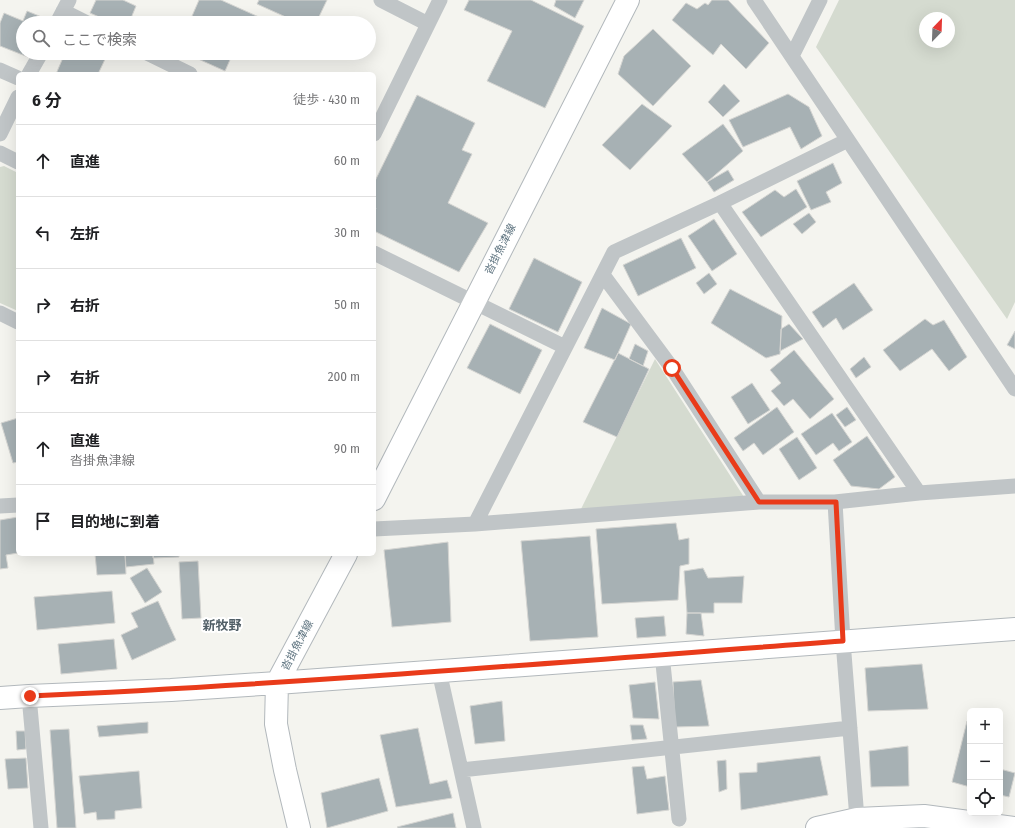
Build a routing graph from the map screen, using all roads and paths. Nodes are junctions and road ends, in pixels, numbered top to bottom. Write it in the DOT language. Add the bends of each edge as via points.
graph roads {
  1 [pos="381,0"];
  2 [pos="440,0"];
  3 [pos="628,0"];
  4 [pos="754,0"];
  5 [pos="820,0"];
  6 [pos="63,11"];
  7 [pos="73,16"];
  8 [pos="428,24"];
  9 [pos="792,56"];
  10 [pos="37,60"];
  11 [pos="161,60"];
  12 [pos="0,70"];
  13 [pos="31,72"];
  14 [pos="186,72"];
  15 [pos="16,77"];
  16 [pos="16,101"];
  17 [pos="376,130"];
  18 [pos="0,134"];
  19 [pos="848,140"];
  20 [pos="0,153"];
  21 [pos="16,161"];
  22 [pos="720,203"];
  23 [pos="376,254"];
  24 [pos="602,275"];
  25 [pos="474,301"];
  26 [pos="0,313"];
  27 [pos="16,321"];
  28 [pos="565,347"];
  29 [pos="1015,389"];
  30 [pos="1015,486"];
  31 [pos="919,493"];
  32 [pos="376,494"];
  33 [pos="759,502"];
  34 [pos="836,502"];
  35 [pos="16,505"];
  36 [pos="0,506"];
  37 [pos="475,524"];
  38 [pos="376,529"];
  39 [pos="339,556"];
  40 [pos="1015,629"];
  41 [pos="843,641"];
  42 [pos="662,654"];
  43 [pos="439,671"];
  44 [pos="277,683"];
  45 [pos="30,696"];
  46 [pos="0,698"];
  47 [pos="850,728"];
  48 [pos="670,747"];
  49 [pos="461,770"];
  50 [pos="679,819"];
  51 [pos="857,819"];
  52 [pos="41,828"];
  53 [pos="299,828"];
  54 [pos="474,828"];
  55 [pos="816,828"];
  56 [pos="1015,828"];
  1 -- 8 [label="street"];
  2 -- 8 [label="street"];
  3 -- 25 [label="street, 沓掛魚津線"];
  4 -- 9 [label="street"];
  5 -- 9 [label="street"];
  6 -- 7 [label="street"];
  8 -- 17 [label="street"];
  9 -- 19 [label="street"];
  10 -- 13 [label="street"];
  11 -- 14 [label="street"];
  12 -- 15 [label="street"];
  16 -- 18 [label="street"];
  19 -- 22 [label="street"];
  19 -- 29 [label="street"];
  20 -- 21 [label="street"];
  22 -- 24 [label="street" via="614,252"];
  22 -- 31 [label="street"];
  23 -- 25 [label="street"];
  24 -- 28 [label="street"];
  24 -- 33 [label="street" via="672,368"];
  25 -- 28 [label="street"];
  25 -- 32 [label="street, 沓掛魚津線"];
  26 -- 27 [label="street"];
  28 -- 37 [label="street"];
  30 -- 31 [label="street"];
  31 -- 34 [label="street"];
  33 -- 34 [label="street"];
  33 -- 37 [label="street"];
  34 -- 41 [label="street"];
  35 -- 36 [label="street"];
  37 -- 38 [label="street"];
  39 -- 44 [label="street, 沓掛魚津線"];
  40 -- 41 [label="street"];
  41 -- 42 [label="street"];
  41 -- 47 [label="street"];
  42 -- 43 [label="street"];
  42 -- 48 [label="street"];
  43 -- 44 [label="street"];
  43 -- 49 [label="street"];
  44 -- 45 [label="street, 沓掛魚津線"];
  44 -- 53 [label="street" via="276,724"];
  45 -- 46 [label="street, 沓掛魚津線"];
  45 -- 52 [label="street"];
  47 -- 48 [label="street"];
  47 -- 51 [label="street"];
  48 -- 49 [label="street"];
  48 -- 50 [label="street"];
  49 -- 54 [label="street"];
  51 -- 55 [label="street"];
  51 -- 56 [label="street" via="924,816"];
}
